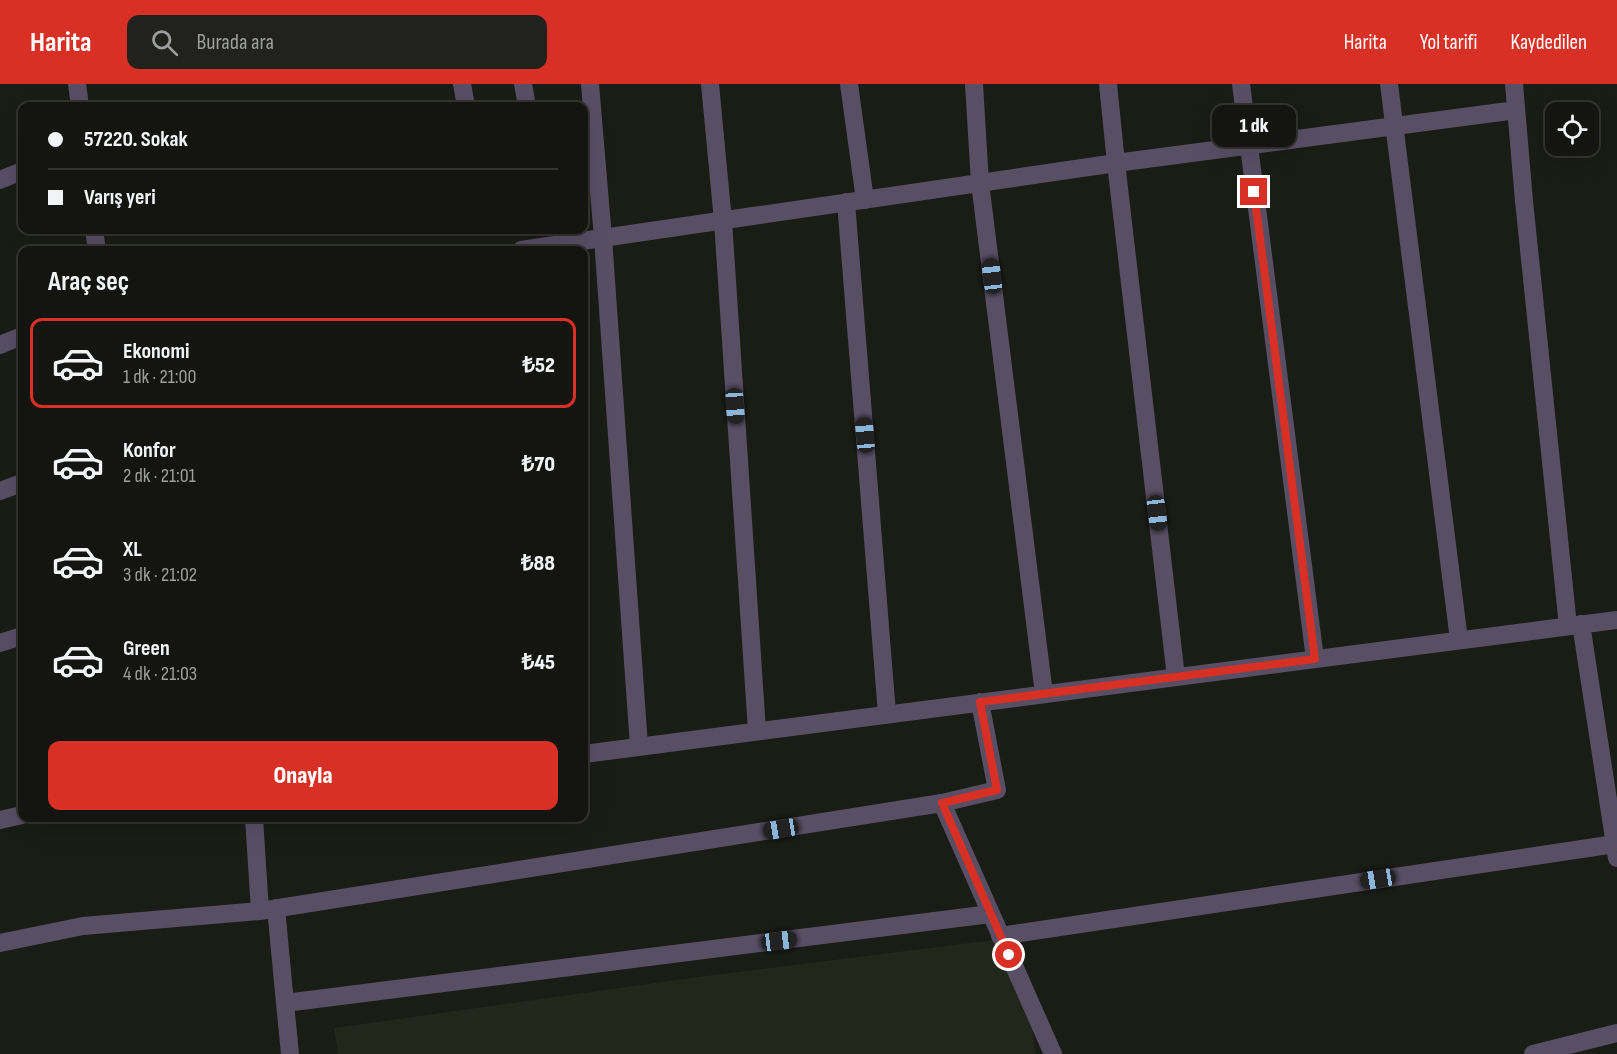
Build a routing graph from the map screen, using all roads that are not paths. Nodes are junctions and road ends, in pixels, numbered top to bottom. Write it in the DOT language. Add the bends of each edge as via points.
graph roads {
  1 [pos="77,84"];
  2 [pos="462,84"];
  3 [pos="524,84"];
  4 [pos="590,84"];
  5 [pos="710,84"];
  6 [pos="849,84"];
  7 [pos="974,84"];
  8 [pos="1108,84"];
  9 [pos="1241,84"];
  10 [pos="1389,84"];
  11 [pos="1514,84"];
  12 [pos="79,102"];
  13 [pos="465,102"];
  14 [pos="526,102"];
  15 [pos="1516,110"];
  16 [pos="1394,126"];
  17 [pos="1248,146"];
  18 [pos="1116,163"];
  19 [pos="18,173"];
  20 [pos="0,180"];
  21 [pos="980,183"];
  22 [pos="865,200"];
  23 [pos="846,202"];
  24 [pos="723,221"];
  25 [pos="547,238"];
  26 [pos="603,238"];
  27 [pos="531,246"];
  28 [pos="18,338"];
  29 [pos="0,345"];
  30 [pos="18,484"];
  31 [pos="0,491"];
  32 [pos="1617,620"];
  33 [pos="1574,625"];
  34 [pos="18,637"];
  35 [pos="1459,640"];
  36 [pos="0,643"];
  37 [pos="1315,659"];
  38 [pos="1176,677"];
  39 [pos="1044,694"];
  40 [pos="980,702"];
  41 [pos="887,714"];
  42 [pos="758,731"];
  43 [pos="639,746"];
  44 [pos="588,753"];
  45 [pos="942,803"];
  46 [pos="18,816"];
  47 [pos="0,820"];
  48 [pos="255,822"];
  49 [pos="1616,851"];
  50 [pos="268,910"];
  51 [pos="990,914"];
  52 [pos="1000,936"];
  53 [pos="0,944"];
  54 [pos="285,1003"];
  55 [pos="1617,1033"];
  56 [pos="290,1054"];
  57 [pos="1053,1054"];
  58 [pos="1533,1054"];
  1 -- 12 [label="street"];
  2 -- 13 [label="street"];
  3 -- 14 [label="street"];
  4 -- 26 [label="street"];
  5 -- 24 [label="street"];
  6 -- 22 [label="street"];
  7 -- 21 [label="street"];
  8 -- 18 [label="street"];
  9 -- 17 [label="street"];
  10 -- 16 [label="street"];
  11 -- 15 [label="street"];
  15 -- 16 [label="street"];
  15 -- 33 [label="street"];
  16 -- 17 [label="street"];
  16 -- 35 [label="street"];
  17 -- 18 [label="street"];
  17 -- 37 [label="street"];
  18 -- 21 [label="street"];
  18 -- 38 [label="street"];
  19 -- 20 [label="street"];
  21 -- 22 [label="street"];
  21 -- 39 [label="street"];
  22 -- 23 [label="street"];
  23 -- 24 [label="street"];
  23 -- 41 [label="street"];
  24 -- 26 [label="street"];
  24 -- 42 [label="street"];
  25 -- 26 [label="street"];
  25 -- 27 [label="street"];
  26 -- 43 [label="street"];
  28 -- 29 [label="street"];
  30 -- 31 [label="street"];
  32 -- 33 [label="street"];
  33 -- 35 [label="street"];
  33 -- 49 [label="street"];
  34 -- 36 [label="street"];
  35 -- 37 [label="street"];
  37 -- 38 [label="street"];
  38 -- 39 [label="street"];
  39 -- 40 [label="street"];
  40 -- 41 [label="street"];
  40 -- 45 [label="street" via="997,790"];
  41 -- 42 [label="street"];
  42 -- 43 [label="street"];
  43 -- 44 [label="street"];
  45 -- 50 [label="street"];
  45 -- 51 [label="street"];
  46 -- 47 [label="street"];
  48 -- 50 [label="street"];
  49 -- 52 [label="street"];
  50 -- 53 [label="street" via="83,926"];
  50 -- 54 [label="street"];
  51 -- 52 [label="street"];
  51 -- 54 [label="street"];
  52 -- 57 [label="street"];
  54 -- 56 [label="street"];
  55 -- 58 [label="street"];
}
